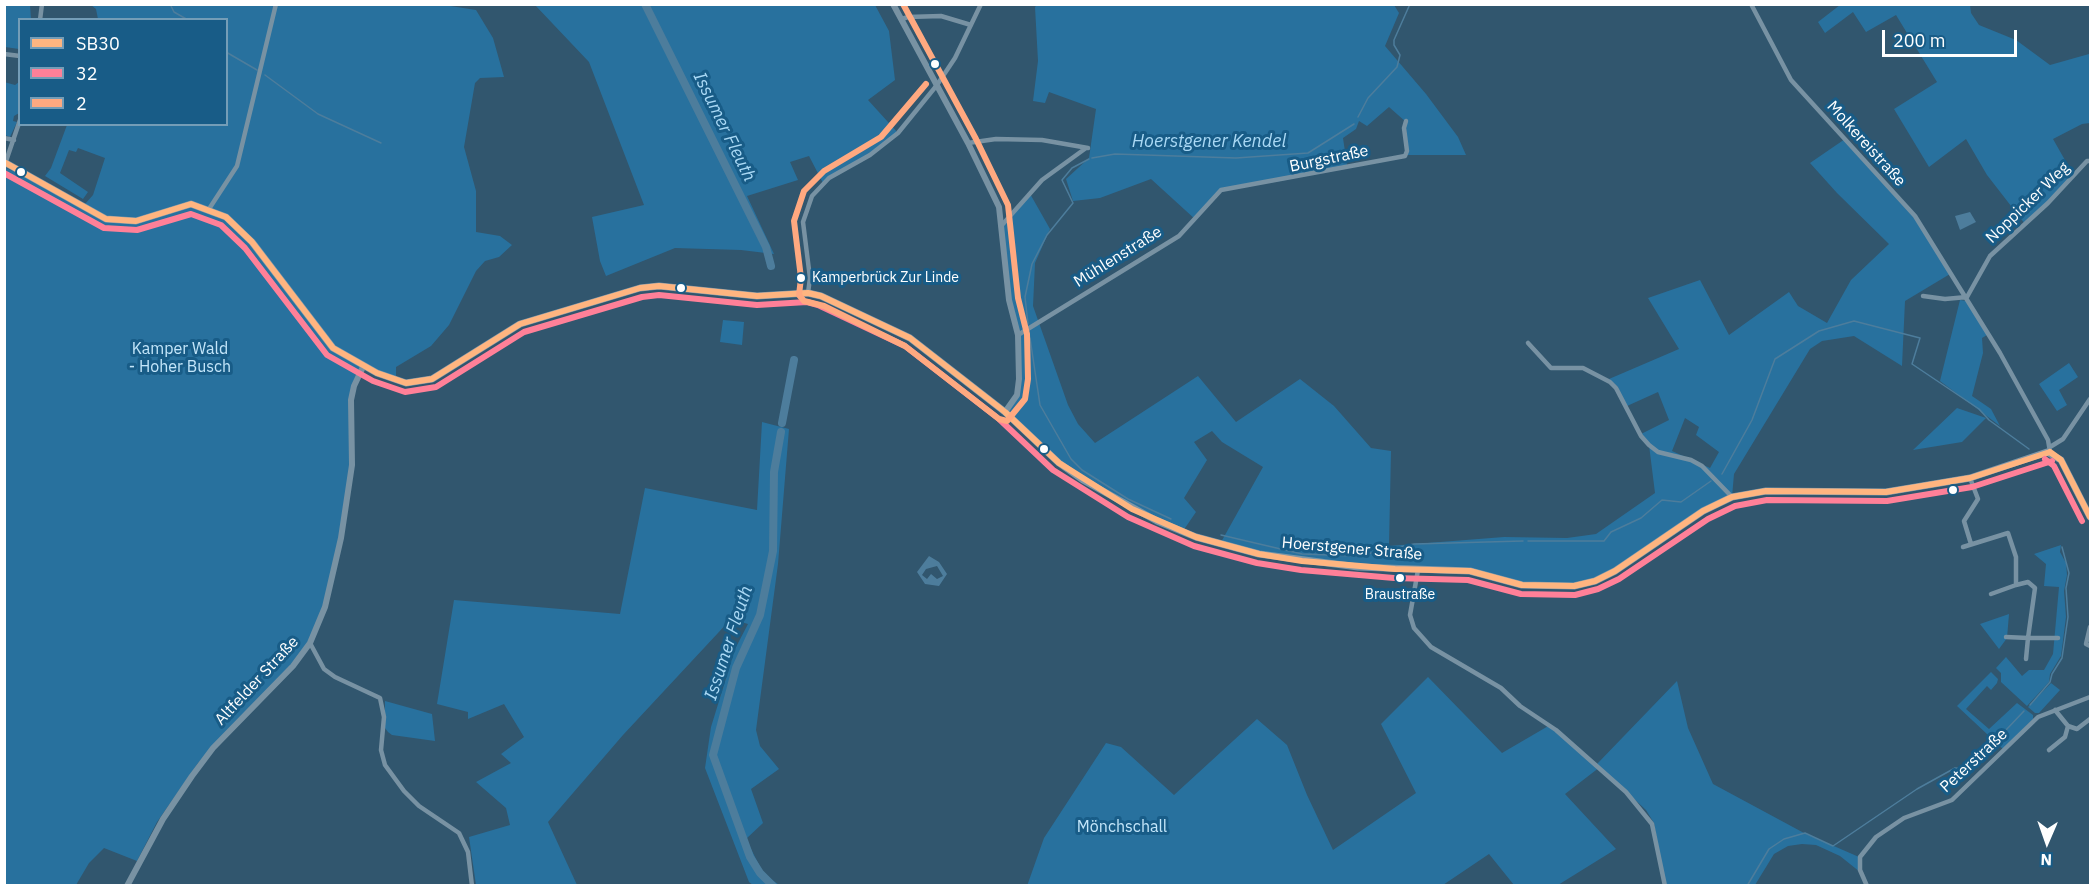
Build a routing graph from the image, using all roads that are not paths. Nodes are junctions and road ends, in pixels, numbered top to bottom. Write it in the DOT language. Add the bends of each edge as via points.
graph roads {
  1 [pos="276,4"];
  2 [pos="893,4"];
  3 [pos="981,4"];
  4 [pos="1751,4"];
  5 [pos="902,19"];
  6 [pos="971,25"];
  7 [pos="937,85"];
  8 [pos="1406,120"];
  9 [pos="18,126"];
  10 [pos="4,138"];
  11 [pos="14,140"];
  12 [pos="968,143"];
  13 [pos="2091,161"];
  14 [pos="5,164"];
  15 [pos="1221,190"];
  16 [pos="209,209"];
  17 [pos="1002,225"];
  18 [pos="808,293"];
  19 [pos="1923,296"];
  20 [pos="1967,297"];
  21 [pos="1018,335"];
  22 [pos="1528,343"];
  23 [pos="363,366"];
  24 [pos="2091,399"];
  25 [pos="1005,412"];
  26 [pos="2050,450"];
  27 [pos="1970,478"];
  28 [pos="1732,497"];
  29 [pos="2091,517"];
  30 [pos="1971,544"];
  31 [pos="1963,547"];
  32 [pos="1418,570"];
  33 [pos="2016,585"];
  34 [pos="1992,594"];
  35 [pos="2091,627"];
  36 [pos="2006,638"];
  37 [pos="2028,638"];
  38 [pos="2058,638"];
  39 [pos="310,643"];
  40 [pos="2088,645"];
  41 [pos="2026,659"];
  42 [pos="2091,697"];
  43 [pos="2055,710"];
  44 [pos="2091,719"];
  45 [pos="2068,726"];
  46 [pos="2049,750"];
  47 [pos="127,885"];
  48 [pos="472,885"];
  49 [pos="1665,885"];
  50 [pos="1867,885"];
  1 -- 16 [label="street" via="237,166"];
  2 -- 5 [label="street"];
  3 -- 6 [label="street"];
  4 -- 20 [label="street, Molkereistraße" via="1791,80 1915,216"];
  5 -- 6 [label="street" via="941,16"];
  5 -- 7 [label="street"];
  6 -- 7 [label="street"];
  7 -- 12 [label="street"];
  7 -- 18 [label="street" via="887,144 829,178 812,196 803,222 810,278"];
  8 -- 15 [label="street, Burgstraße" via="1405,156"];
  9 -- 11 [label="street"];
  10 -- 11 [label="street"];
  11 -- 14 [label="street"];
  12 -- 17 [label="street" via="999,207"];
  12 -- 17 [label="street" via="1042,140 1087,148 1042,180"];
  13 -- 20 [label="street, Noppicker Weg" via="1995,251"];
  14 -- 16 [label="main road" via="95,214 117,222 136,221 182,205"];
  15 -- 21 [label="street, Mühlenstraße" via="1179,236"];
  16 -- 23 [label="main road, Hoerstgener Straße" via="240,228 333,348"];
  17 -- 21 [label="street" via="1009,300"];
  18 -- 23 [label="main road, Hoerstgener Straße" via="757,296 659,286 640,288 520,324 442,374 422,382 394,380"];
  18 -- 25 [label="main road, Hoerstgener Straße" via="827,298 910,338"];
  19 -- 20 [label="street"];
  20 -- 26 [label="street, Molkereistraße" via="2043,429"];
  21 -- 25 [label="street" via="1017,395"];
  22 -- 28 [label="street" via="1551,368 1583,368 1610,382 1649,445 1658,452 1702,466"];
  23 -- 39 [label="street, Altfelder Straße" via="351,400 352,465 341,538 325,607"];
  24 -- 26 [label="street" via="2063,439"];
  25 -- 32 [label="main road, Hoerstgener Straße" via="1053,458 1083,480 1140,513 1196,537 1302,561"];
  26 -- 27 [label="main road, Hoerstgener Straße"];
  26 -- 29 [label="main road" via="2063,464"];
  27 -- 28 [label="main road, Hoerstgener Straße" via="1872,494 1766,491"];
  27 -- 30 [label="street" via="1978,499 1964,521"];
  28 -- 32 [label="main road, Hoerstgener Straße" via="1703,511 1615,571 1585,584 1529,586 1470,571"];
  30 -- 31 [label="street"];
  30 -- 33 [label="street" via="2008,532 2016,557"];
  32 -- 49 [label="street" via="1410,615 1414,628 1431,647 1501,688 1556,730 1626,792 1652,824"];
  33 -- 34 [label="street"];
  33 -- 37 [label="street" via="2028,582 2035,588"];
  35 -- 40 [label="street"];
  36 -- 37 [label="street"];
  37 -- 38 [label="street"];
  37 -- 41 [label="street"];
  39 -- 47 [label="street, Altfelder Straße" via="293,666 213,748 163,819"];
  39 -- 48 [label="street" via="324,669 380,698 385,765 412,800 459,834 468,852"];
  42 -- 43 [label="street"];
  43 -- 45 [label="street"];
  43 -- 50 [label="street, Peterstraße" via="2038,717 1952,800 1904,818 1876,837 1860,857 1860,870"];
  44 -- 45 [label="street" via="2077,729"];
  45 -- 46 [label="street" via="2065,737"];
}
